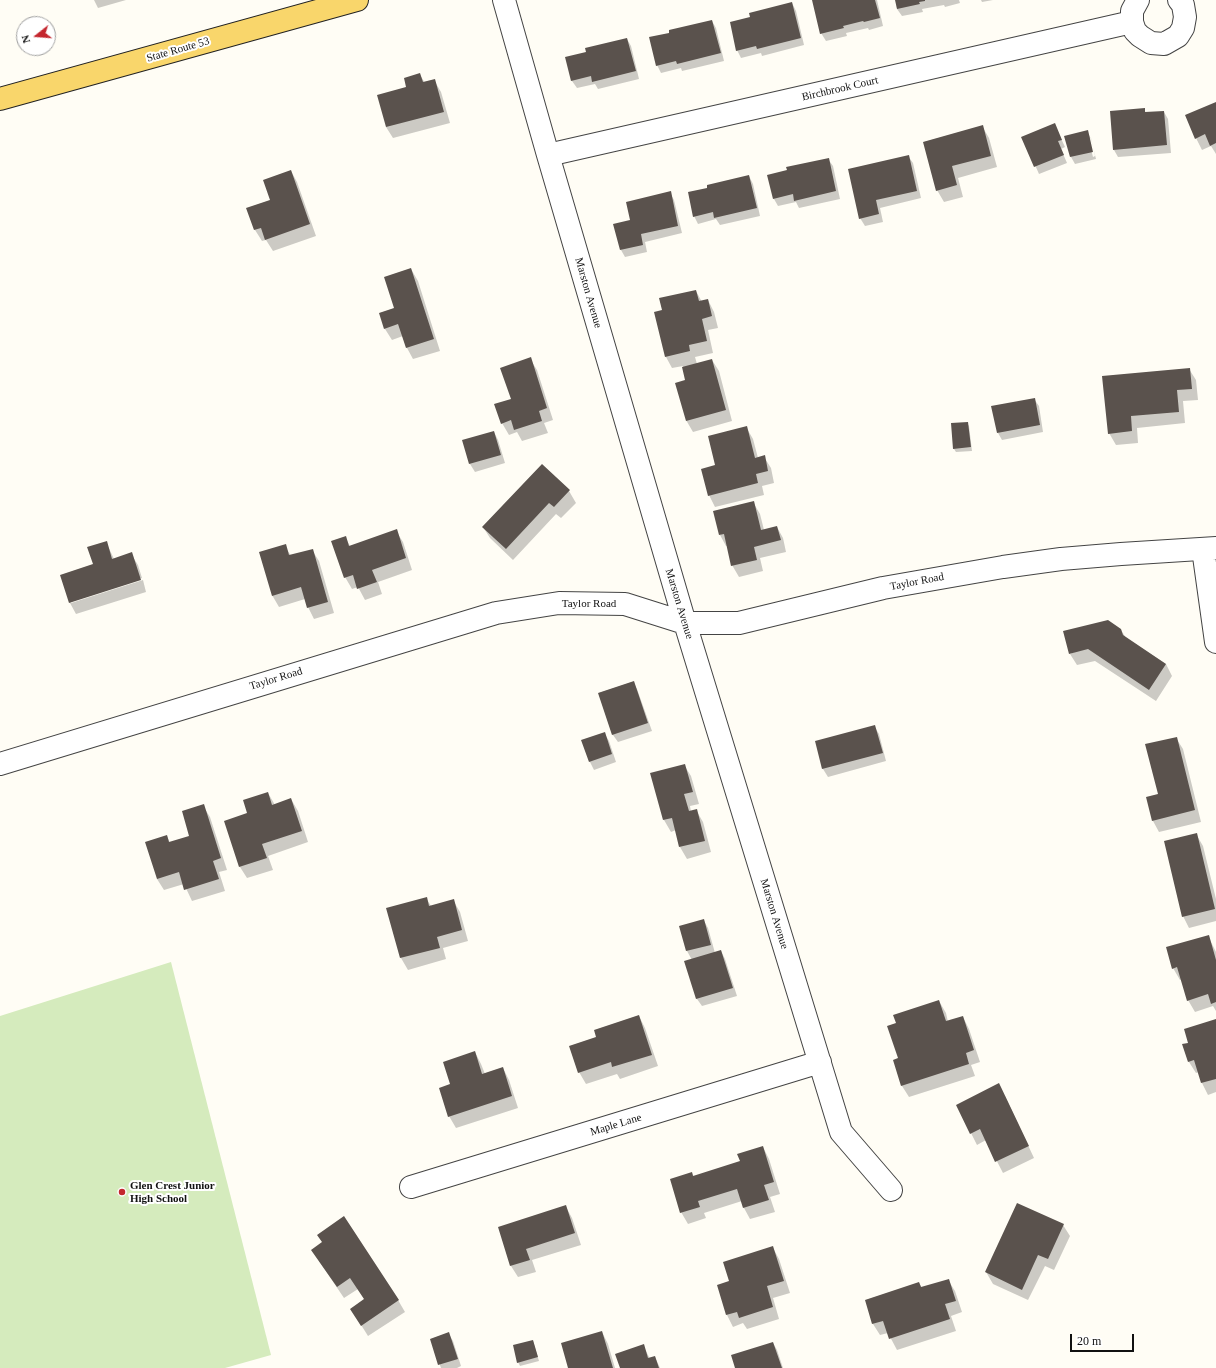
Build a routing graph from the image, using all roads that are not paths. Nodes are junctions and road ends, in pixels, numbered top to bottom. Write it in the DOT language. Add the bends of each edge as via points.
graph roads {
  1 [pos="357,0"];
  2 [pos="504,0"];
  3 [pos="1138,0"];
  4 [pos="1179,0"];
  5 [pos="1132,22"];
  6 [pos="0,99"];
  7 [pos="548,155"];
  8 [pos="1210,549"];
  9 [pos="685,623"];
  10 [pos="1216,642"];
  11 [pos="0,764"];
  12 [pos="820,1062"];
  13 [pos="411,1187"];
  14 [pos="891,1190"];
  1 -- 6 [label="main road, State Route 53"];
  2 -- 7 [label="street, Marston Avenue"];
  3 -- 5 [label="street" via="1132,11"];
  4 -- 5 [label="street" via="1186,17 1183,28 1178,36 1164,44 1151,43 1140,36"];
  5 -- 7 [label="street, Birchbrook Court"];
  7 -- 9 [label="street, Marston Avenue"];
  8 -- 9 [label="street, Taylor Road" via="1120,554 1003,567 883,588 739,623"];
  8 -- 10 [label="street"];
  9 -- 11 [label="street, Taylor Road" via="625,604 559,603 496,612"];
  9 -- 12 [label="street, Marston Avenue"];
  12 -- 13 [label="street, Maple Lane"];
  12 -- 14 [label="street, Marston Avenue" via="841,1132"];
}
